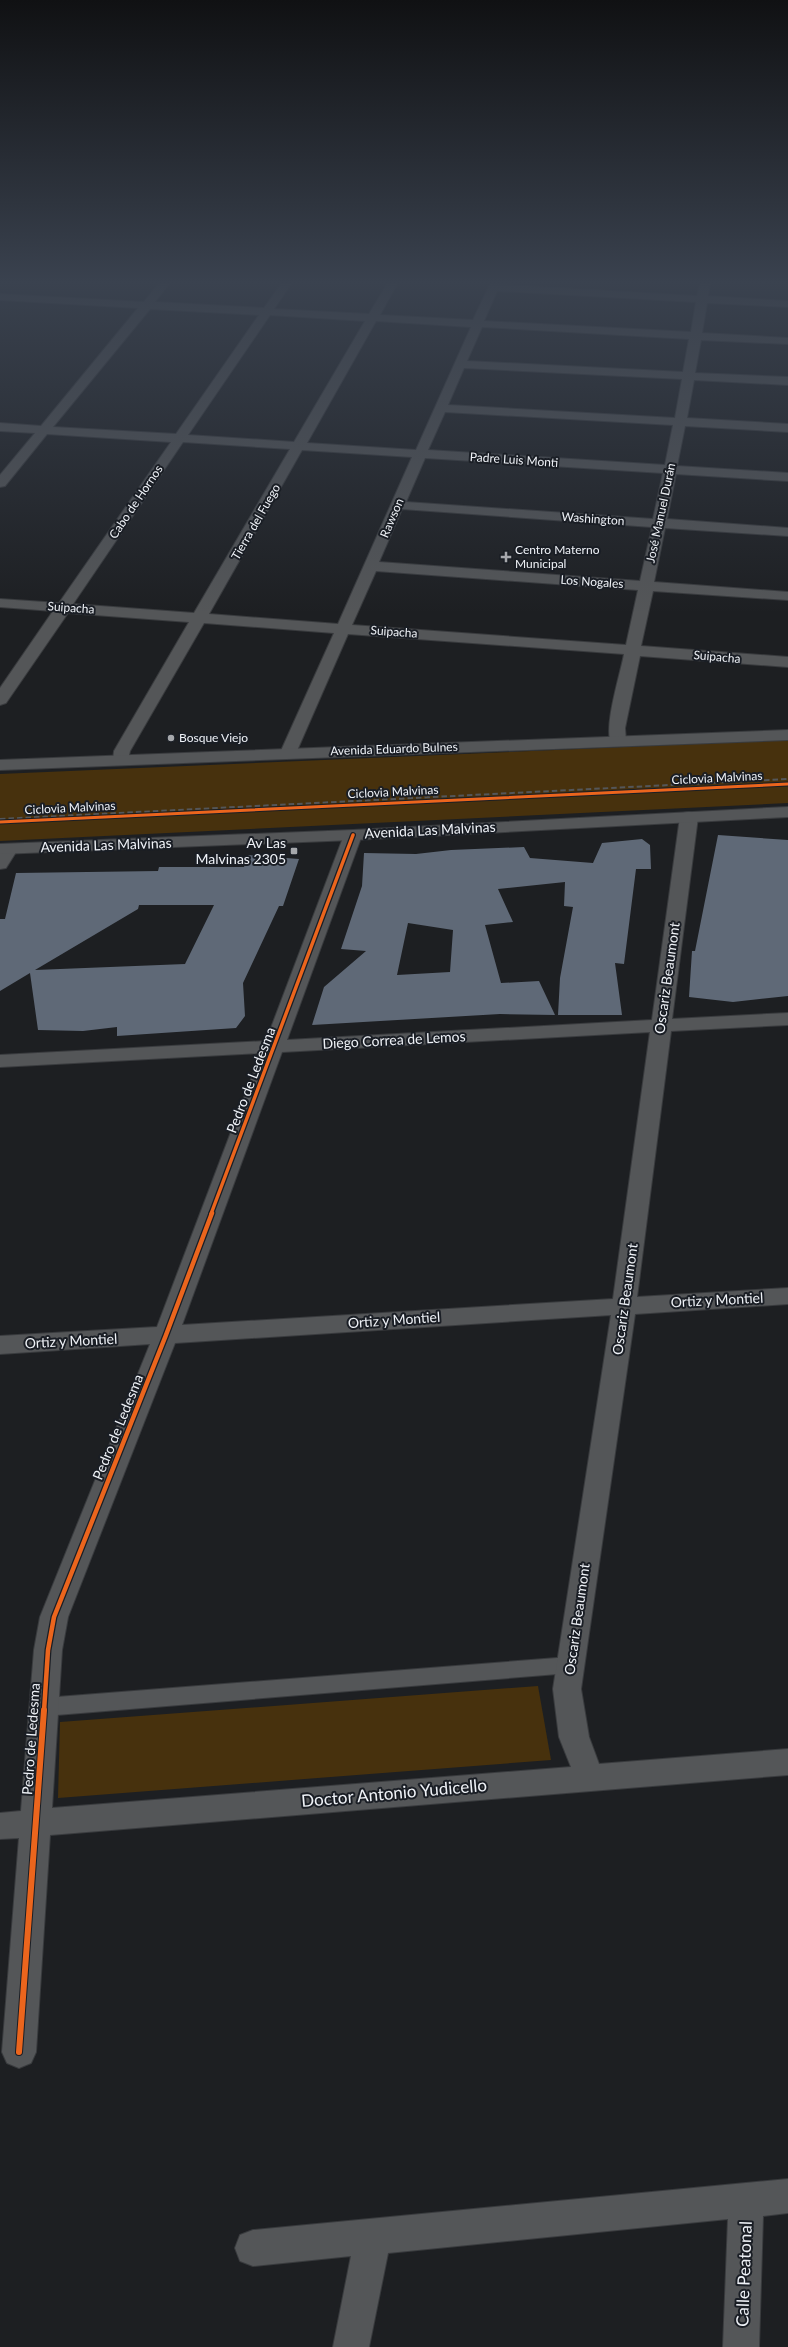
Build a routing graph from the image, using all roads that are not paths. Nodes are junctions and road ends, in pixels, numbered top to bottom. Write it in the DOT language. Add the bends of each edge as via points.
graph roads {
  1 [pos="74,394"];
  2 [pos="210,394"];
  3 [pos="329,394"];
  4 [pos="448,394"];
  5 [pos="685,394"];
  6 [pos="442,408"];
  7 [pos="680,422"];
  8 [pos="0,427"];
  9 [pos="788,428"];
  10 [pos="44,430"];
  11 [pos="179,438"];
  12 [pos="299,446"];
  13 [pos="420,454"];
  14 [pos="670,470"];
  15 [pos="788,477"];
  16 [pos="0,483"];
  17 [pos="397,505"];
  18 [pos="658,523"];
  19 [pos="788,532"];
  20 [pos="371,566"];
  21 [pos="646,585"];
  22 [pos="788,596"];
  23 [pos="0,603"];
  24 [pos="65,608"];
  25 [pos="200,618"];
  26 [pos="344,629"];
  27 [pos="632,650"];
  28 [pos="788,662"];
  29 [pos="0,700"];
  30 [pos="788,735"];
  31 [pos="618,741"];
  32 [pos="288,753"];
  33 [pos="121,760"];
  34 [pos="0,765"];
  35 [pos="788,812"];
  36 [pos="689,817"];
  37 [pos="353,834"];
  38 [pos="5,849"];
  39 [pos="0,864"];
  40 [pos="788,1020"];
  41 [pos="660,1027"];
  42 [pos="276,1046"];
  43 [pos="0,1061"];
  44 [pos="788,1296"];
  45 [pos="624,1306"];
  46 [pos="166,1335"];
  47 [pos="0,1345"];
  48 [pos="570,1665"];
  49 [pos="44,1707"];
  50 [pos="788,1762"];
  51 [pos="590,1778"];
  52 [pos="36,1823"];
  53 [pos="0,1826"];
  54 [pos="19,2052"];
  55 [pos="788,2196"];
  56 [pos="746,2201"];
  57 [pos="373,2237"];
  58 [pos="253,2248"];
  59 [pos="351,2347"];
  60 [pos="741,2347"];
  1 -- 10 [label="street"];
  2 -- 11 [label="street, Cabo de Hornos"];
  3 -- 12 [label="street, Tierra del Fuego"];
  4 -- 6 [label="street, Rawson"];
  5 -- 7 [label="street, José Manuel Durán"];
  6 -- 7 [label="street"];
  6 -- 13 [label="street, Rawson"];
  7 -- 9 [label="street"];
  7 -- 14 [label="street, José Manuel Durán"];
  8 -- 10 [label="street, Padre Luis Monti"];
  10 -- 11 [label="street, Padre Luis Monti"];
  10 -- 16 [label="street"];
  11 -- 12 [label="street, Padre Luis Monti"];
  11 -- 24 [label="street, Cabo de Hornos"];
  12 -- 13 [label="street, Padre Luis Monti"];
  12 -- 25 [label="street, Tierra del Fuego"];
  13 -- 14 [label="street, Padre Luis Monti"];
  13 -- 17 [label="street, Rawson"];
  14 -- 15 [label="street, Padre Luis Monti"];
  14 -- 18 [label="street, José Manuel Durán"];
  17 -- 18 [label="street, Washington"];
  17 -- 20 [label="street, Rawson"];
  18 -- 19 [label="street, Washington"];
  18 -- 21 [label="street, José Manuel Durán"];
  20 -- 21 [label="street, Los Nogales"];
  20 -- 26 [label="street, Rawson"];
  21 -- 22 [label="street, Los Nogales"];
  21 -- 27 [label="street, José Manuel Durán"];
  23 -- 24 [label="street, Suipacha"];
  24 -- 25 [label="street, Suipacha"];
  24 -- 29 [label="street, Cabo de Hornos"];
  25 -- 26 [label="street, Suipacha"];
  25 -- 33 [label="street, Tierra del Fuego" via="122,751"];
  26 -- 27 [label="street, Suipacha"];
  26 -- 32 [label="street, Rawson"];
  27 -- 28 [label="street, Suipacha"];
  27 -- 31 [label="street, José Manuel Durán" via="617,728"];
  30 -- 31 [label="street, Avenida Eduardo Bulnes"];
  31 -- 32 [label="street, Avenida Eduardo Bulnes"];
  32 -- 33 [label="street, Avenida Eduardo Bulnes"];
  33 -- 34 [label="street, Avenida Eduardo Bulnes"];
  35 -- 36 [label="street, Avenida Las Malvinas"];
  36 -- 37 [label="street, Avenida Las Malvinas"];
  36 -- 41 [label="street, Oscariz Beaumont"];
  37 -- 38 [label="street, Avenida Las Malvinas"];
  37 -- 42 [label="street, Pedro de Ledesma"];
  38 -- 39 [label="street"];
  40 -- 41 [label="street, Diego Correa de Lemos"];
  41 -- 42 [label="street, Diego Correa de Lemos"];
  41 -- 45 [label="street, Oscariz Beaumont"];
  42 -- 43 [label="street, Diego Correa de Lemos"];
  42 -- 46 [label="street, Pedro de Ledesma"];
  44 -- 45 [label="street, Ortiz y Montiel"];
  45 -- 46 [label="street, Ortiz y Montiel"];
  45 -- 48 [label="street, Oscariz Beaumont"];
  46 -- 47 [label="street, Ortiz y Montiel"];
  46 -- 49 [label="street, Pedro de Ledesma" via="54,1617 48,1650"];
  48 -- 49 [label="lane"];
  48 -- 51 [label="street, Oscariz Beaumont" via="567,1689 571,1721 574,1737"];
  49 -- 52 [label="street, Pedro de Ledesma"];
  50 -- 51 [label="street, Doctor Antonio Yudicello"];
  51 -- 52 [label="street, Doctor Antonio Yudicello"];
  52 -- 53 [label="street, Doctor Antonio Yudicello"];
  52 -- 54 [label="street, Pedro de Ledesma"];
  55 -- 56 [label="street"];
  56 -- 57 [label="street"];
  56 -- 60 [label="street, Calle Peatonal"];
  57 -- 58 [label="street"];
  57 -- 59 [label="street"];
}
